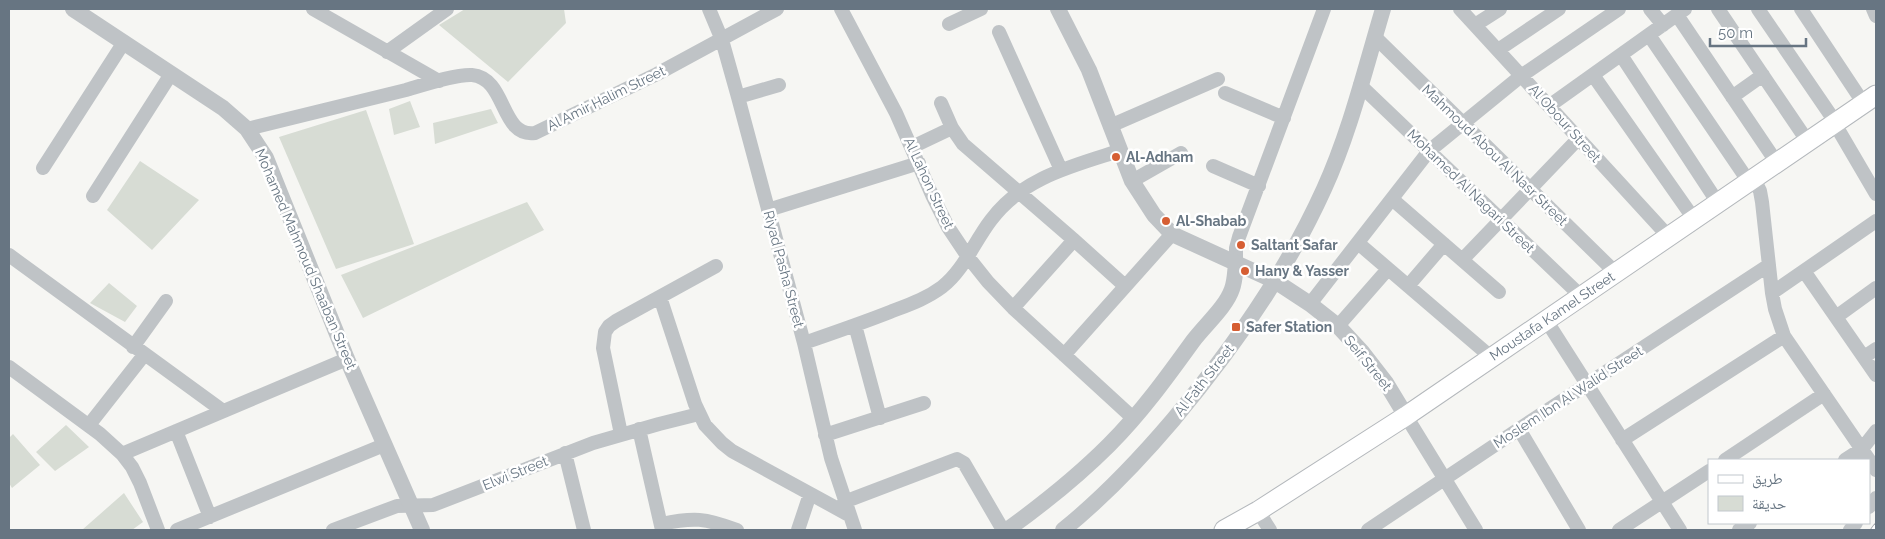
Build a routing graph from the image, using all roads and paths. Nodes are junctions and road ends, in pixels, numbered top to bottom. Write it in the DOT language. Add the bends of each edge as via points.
graph roads {
  1 [pos="73,9"];
  2 [pos="313,9"];
  3 [pos="447,9"];
  4 [pos="709,9"];
  5 [pos="777,9"];
  6 [pos="841,9"];
  7 [pos="981,9"];
  8 [pos="1058,9"];
  9 [pos="1324,9"];
  10 [pos="1383,9"];
  11 [pos="1460,9"];
  12 [pos="1500,9"];
  13 [pos="1559,9"];
  14 [pos="1619,9"];
  15 [pos="1650,9"];
  16 [pos="1718,9"];
  17 [pos="1758,9"];
  18 [pos="1801,9"];
  19 [pos="1873,9"];
  20 [pos="1681,12"];
  21 [pos="329,13"];
  22 [pos="1876,16"];
  23 [pos="949,24"];
  24 [pos="1475,25"];
  25 [pos="1663,25"];
  26 [pos="999,32"];
  27 [pos="1649,35"];
  28 [pos="1375,37"];
  29 [pos="722,40"];
  30 [pos="124,42"];
  31 [pos="1498,50"];
  32 [pos="387,52"];
  33 [pos="1620,55"];
  34 [pos="171,74"];
  35 [pos="1593,75"];
  36 [pos="1763,75"];
  37 [pos="1522,76"];
  38 [pos="1218,79"];
  39 [pos="438,82"];
  40 [pos="779,85"];
  41 [pos="1360,85"];
  42 [pos="1224,93"];
  43 [pos="1732,96"];
  44 [pos="738,97"];
  45 [pos="1870,100"];
  46 [pos="941,103"];
  47 [pos="1549,106"];
  48 [pos="1284,118"];
  49 [pos="1463,123"];
  50 [pos="1835,123"];
  51 [pos="1110,126"];
  52 [pos="952,128"];
  53 [pos="247,130"];
  54 [pos="1579,138"];
  55 [pos="1808,142"];
  56 [pos="912,147"];
  57 [pos="1119,151"];
  58 [pos="1429,151"];
  59 [pos="1181,153"];
  60 [pos="919,163"];
  61 [pos="1777,163"];
  62 [pos="1214,166"];
  63 [pos="44,168"];
  64 [pos="1060,170"];
  65 [pos="1751,180"];
  66 [pos="1132,181"];
  67 [pos="1259,186"];
  68 [pos="1530,189"];
  69 [pos="1019,192"];
  70 [pos="1876,194"];
  71 [pos="93,196"];
  72 [pos="1392,199"];
  73 [pos="1718,203"];
  74 [pos="768,210"];
  75 [pos="1694,219"];
  76 [pos="1501,220"];
  77 [pos="1876,221"];
  78 [pos="1172,234"];
  79 [pos="1669,237"];
  80 [pos="1074,240"];
  81 [pos="1358,243"];
  82 [pos="1444,244"];
  83 [pos="968,257"];
  84 [pos="10,259"];
  85 [pos="1462,260"];
  86 [pos="1236,263"];
  87 [pos="1769,265"];
  88 [pos="716,266"];
  89 [pos="1388,269"];
  90 [pos="1804,271"];
  91 [pos="1616,273"];
  92 [pos="1275,280"];
  93 [pos="1125,286"];
  94 [pos="1408,286"];
  95 [pos="1876,288"];
  96 [pos="1499,292"];
  97 [pos="1772,293"];
  98 [pos="660,296"];
  99 [pos="1581,296"];
  100 [pos="166,301"];
  101 [pos="1310,304"];
  102 [pos="1014,308"];
  103 [pos="1836,317"];
  104 [pos="1546,320"];
  105 [pos="856,325"];
  106 [pos="1338,326"];
  107 [pos="1784,336"];
  108 [pos="804,342"];
  109 [pos="133,347"];
  110 [pos="1876,349"];
  111 [pos="144,355"];
  112 [pos="1064,355"];
  113 [pos="1491,357"];
  114 [pos="1864,358"];
  115 [pos="347,359"];
  116 [pos="9,367"];
  117 [pos="1876,374"];
  118 [pos="1588,384"];
  119 [pos="1824,394"];
  120 [pos="924,403"];
  121 [pos="222,411"];
  122 [pos="699,414"];
  123 [pos="1406,416"];
  124 [pos="880,418"];
  125 [pos="1133,418"];
  126 [pos="89,425"];
  127 [pos="639,429"];
  128 [pos="1519,429"];
  129 [pos="176,431"];
  130 [pos="1876,431"];
  131 [pos="621,434"];
  132 [pos="825,435"];
  133 [pos="1622,440"];
  134 [pos="384,445"];
  135 [pos="1862,449"];
  136 [pos="565,453"];
  137 [pos="122,454"];
  138 [pos="1726,459"];
  139 [pos="1846,459"];
  140 [pos="1869,459"];
  141 [pos="1708,472"];
  142 [pos="1444,480"];
  143 [pos="810,494"];
  144 [pos="844,502"];
  145 [pos="1662,502"];
  146 [pos="410,504"];
  147 [pos="1258,511"];
  148 [pos="849,515"];
  149 [pos="210,517"];
  150 [pos="661,527"];
  151 [pos="155,529"];
  152 [pos="178,530"];
  153 [pos="333,530"];
  154 [pos="422,530"];
  155 [pos="584,530"];
  156 [pos="737,530"];
  157 [pos="798,530"];
  158 [pos="856,530"];
  159 [pos="1003,530"];
  160 [pos="1007,530"];
  161 [pos="1063,530"];
  162 [pos="1224,530"];
  163 [pos="1270,530"];
  164 [pos="1370,530"];
  165 [pos="1476,530"];
  166 [pos="1579,530"];
  167 [pos="1619,530"];
  168 [pos="1680,530"];
  1 -- 30 [label="street, Mohamed Mahmoud Shaaban Street"];
  2 -- 21 [label="street"];
  3 -- 32 [label="street"];
  4 -- 29 [label="street, Riyad Pasha Street"];
  5 -- 29 [label="street, Al Amir Halim Street"];
  6 -- 56 [label="street, Al Lahon Street"];
  7 -- 23 [label="street"];
  8 -- 51 [label="street" via="1089,70"];
  9 -- 48 [label="street"];
  10 -- 28 [label="street, Al Fath Street"];
  11 -- 24 [label="street, Al Obour Street"];
  12 -- 24 [label="street"];
  13 -- 31 [label="street"];
  14 -- 37 [label="street"];
  15 -- 25 [label="street"];
  16 -- 36 [label="street"];
  17 -- 50 [label="street"];
  18 -- 45 [label="street"];
  19 -- 22 [label="street"];
  20 -- 25 [label="street"];
  20 -- 43 [label="street"];
  21 -- 32 [label="street"];
  24 -- 31 [label="street, Al Obour Street"];
  25 -- 27 [label="street"];
  26 -- 64 [label="street"];
  27 -- 33 [label="street"];
  27 -- 65 [label="street"];
  28 -- 41 [label="street, Al Fath Street"];
  28 -- 49 [label="street, Mahmoud Abou Al Nasr Street"];
  29 -- 39 [label="street, Al Amir Halim Street" via="534,133 524,133 515,126 490,83 481,77 471,75"];
  29 -- 44 [label="street, Riyad Pasha Street"];
  30 -- 34 [label="street, Mohamed Mahmoud Shaaban Street"];
  30 -- 63 [label="street"];
  31 -- 37 [label="street, Al Obour Street"];
  32 -- 39 [label="street"];
  33 -- 35 [label="street"];
  33 -- 73 [label="street"];
  34 -- 53 [label="street, Mohamed Mahmoud Shaaban Street" via="223,108"];
  34 -- 71 [label="street"];
  35 -- 47 [label="street"];
  35 -- 75 [label="street"];
  36 -- 43 [label="street"];
  36 -- 55 [label="street"];
  37 -- 47 [label="street, Al Obour Street"];
  37 -- 49 [label="street"];
  38 -- 51 [label="street"];
  39 -- 53 [label="street, Al Amir Halim Street"];
  40 -- 44 [label="street"];
  41 -- 58 [label="street, Mohamed Al Nagari Street"];
  41 -- 92 [label="street, Al Fath Street" via="1344,140 1324,188"];
  42 -- 48 [label="street"];
  43 -- 61 [label="street"];
  44 -- 74 [label="street, Riyad Pasha Street"];
  45 -- 50 [label="main road, Moustafa Kamel Street"];
  46 -- 52 [label="street"];
  47 -- 54 [label="street, Al Obour Street"];
  48 -- 67 [label="street"];
  49 -- 58 [label="street"];
  49 -- 68 [label="street, Mahmoud Abou Al Nasr Street"];
  50 -- 55 [label="main road, Moustafa Kamel Street"];
  50 -- 70 [label="street"];
  51 -- 57 [label="street"];
  52 -- 56 [label="street"];
  52 -- 69 [label="street" via="970,150"];
  53 -- 115 [label="street, Mohamed Mahmoud Shaaban Street" via="269,166"];
  54 -- 68 [label="street"];
  54 -- 79 [label="street, Al Obour Street"];
  55 -- 61 [label="main road, Moustafa Kamel Street"];
  56 -- 60 [label="street, Al Lahon Street"];
  57 -- 64 [label="street"];
  57 -- 66 [label="street"];
  58 -- 72 [label="street"];
  58 -- 76 [label="street, Mohamed Al Nagari Street"];
  59 -- 66 [label="street"];
  60 -- 74 [label="street"];
  60 -- 83 [label="street, Al Lahon Street" via="948,227"];
  61 -- 65 [label="main road, Moustafa Kamel Street"];
  62 -- 67 [label="street"];
  64 -- 69 [label="street"];
  65 -- 73 [label="main road, Moustafa Kamel Street"];
  65 -- 87 [label="street" via="1760,191"];
  66 -- 78 [label="street" via="1154,215"];
  67 -- 86 [label="street" via="1239,237"];
  68 -- 76 [label="street"];
  68 -- 91 [label="street, Mahmoud Abou Al Nasr Street"];
  69 -- 80 [label="street"];
  69 -- 83 [label="street" via="991,220"];
  72 -- 81 [label="street"];
  72 -- 82 [label="street"];
  73 -- 75 [label="main road, Moustafa Kamel Street"];
  74 -- 108 [label="street, Riyad Pasha Street"];
  75 -- 79 [label="main road, Moustafa Kamel Street"];
  76 -- 85 [label="street"];
  76 -- 99 [label="street, Mohamed Al Nagari Street"];
  77 -- 90 [label="street"];
  78 -- 86 [label="street, Seif Street"];
  78 -- 93 [label="street"];
  79 -- 91 [label="main road, Moustafa Kamel Street"];
  80 -- 93 [label="street"];
  80 -- 102 [label="street"];
  81 -- 89 [label="street"];
  81 -- 101 [label="street"];
  82 -- 85 [label="street"];
  82 -- 94 [label="street"];
  83 -- 102 [label="street, Al Lahon Street"];
  83 -- 105 [label="street" via="942,287 926,298"];
  84 -- 109 [label="street"];
  85 -- 96 [label="street"];
  86 -- 92 [label="street, Seif Street"];
  86 -- 125 [label="street" via="1227,300"];
  87 -- 97 [label="street"];
  87 -- 118 [label="street, Moslem Ibn Al Walid Street"];
  88 -- 98 [label="street"];
  89 -- 94 [label="street"];
  89 -- 106 [label="street"];
  90 -- 97 [label="street"];
  90 -- 103 [label="street"];
  91 -- 99 [label="main road, Moustafa Kamel Street"];
  92 -- 101 [label="street, Seif Street"];
  92 -- 161 [label="street, Al Fath Street" via="1232,345 1188,402 1125,474"];
  93 -- 112 [label="street"];
  94 -- 113 [label="street"];
  95 -- 103 [label="street"];
  97 -- 107 [label="street"];
  98 -- 122 [label="street"];
  98 -- 131 [label="street" via="609,326 602,340"];
  99 -- 104 [label="main road, Moustafa Kamel Street"];
  100 -- 109 [label="street"];
  101 -- 106 [label="street, Seif Street"];
  102 -- 112 [label="street, Al Lahon Street"];
  103 -- 114 [label="street"];
  104 -- 113 [label="main road, Moustafa Kamel Street"];
  104 -- 118 [label="street"];
  105 -- 108 [label="street"];
  105 -- 124 [label="street"];
  106 -- 123 [label="street, Seif Street" via="1386,382"];
  107 -- 119 [label="street"];
  107 -- 133 [label="street"];
  108 -- 132 [label="street, Riyad Pasha Street"];
  109 -- 111 [label="street"];
  110 -- 114 [label="street"];
  111 -- 121 [label="street"];
  111 -- 126 [label="street"];
  112 -- 125 [label="street, Al Lahon Street"];
  113 -- 123 [label="main road, Moustafa Kamel Street"];
  114 -- 117 [label="street"];
  115 -- 121 [label="street"];
  115 -- 134 [label="street, Mohamed Mahmoud Shaaban Street"];
  116 -- 126 [label="street"];
  118 -- 128 [label="street, Moslem Ibn Al Walid Street"];
  118 -- 133 [label="street"];
  119 -- 135 [label="street"];
  119 -- 138 [label="street"];
  120 -- 124 [label="street"];
  121 -- 129 [label="street"];
  122 -- 127 [label="street, Elwi Street"];
  122 -- 143 [label="street" via="713,435 732,451"];
  123 -- 142 [label="street"];
  123 -- 147 [label="main road, Moustafa Kamel Street"];
  124 -- 132 [label="street"];
  125 -- 160 [label="street" via="1086,467"];
  126 -- 137 [label="street"];
  127 -- 131 [label="street, Elwi Street"];
  127 -- 150 [label="street"];
  128 -- 142 [label="street, Moslem Ibn Al Walid Street"];
  128 -- 166 [label="street"];
  129 -- 137 [label="street"];
  129 -- 149 [label="street"];
  130 -- 135 [label="street"];
  131 -- 136 [label="street, Elwi Street"];
  132 -- 144 [label="street, Riyad Pasha Street"];
  133 -- 145 [label="street"];
  134 -- 146 [label="street, Mohamed Mahmoud Shaaban Street"];
  134 -- 149 [label="street"];
  135 -- 139 [label="street"];
  135 -- 140 [label="street"];
  136 -- 146 [label="street, Elwi Street" via="433,505"];
  136 -- 155 [label="street"];
  137 -- 151 [label="street" via="140,483"];
  141 -- 145 [label="street"];
  142 -- 164 [label="street, Moslem Ibn Al Walid Street"];
  142 -- 165 [label="street"];
  143 -- 148 [label="street"];
  143 -- 157 [label="street"];
  144 -- 148 [label="street, Riyad Pasha Street"];
  144 -- 159 [label="street" via="957,459 964,463"];
  145 -- 167 [label="street"];
  145 -- 168 [label="street"];
  146 -- 153 [label="street, Elwi Street"];
  146 -- 154 [label="street, Mohamed Mahmoud Shaaban Street"];
  147 -- 162 [label="main road, Moustafa Kamel Street"];
  147 -- 163 [label="street"];
  148 -- 158 [label="street, Riyad Pasha Street"];
  149 -- 152 [label="street"];
  150 -- 156 [label="street" via="680,520 702,519"];
}
